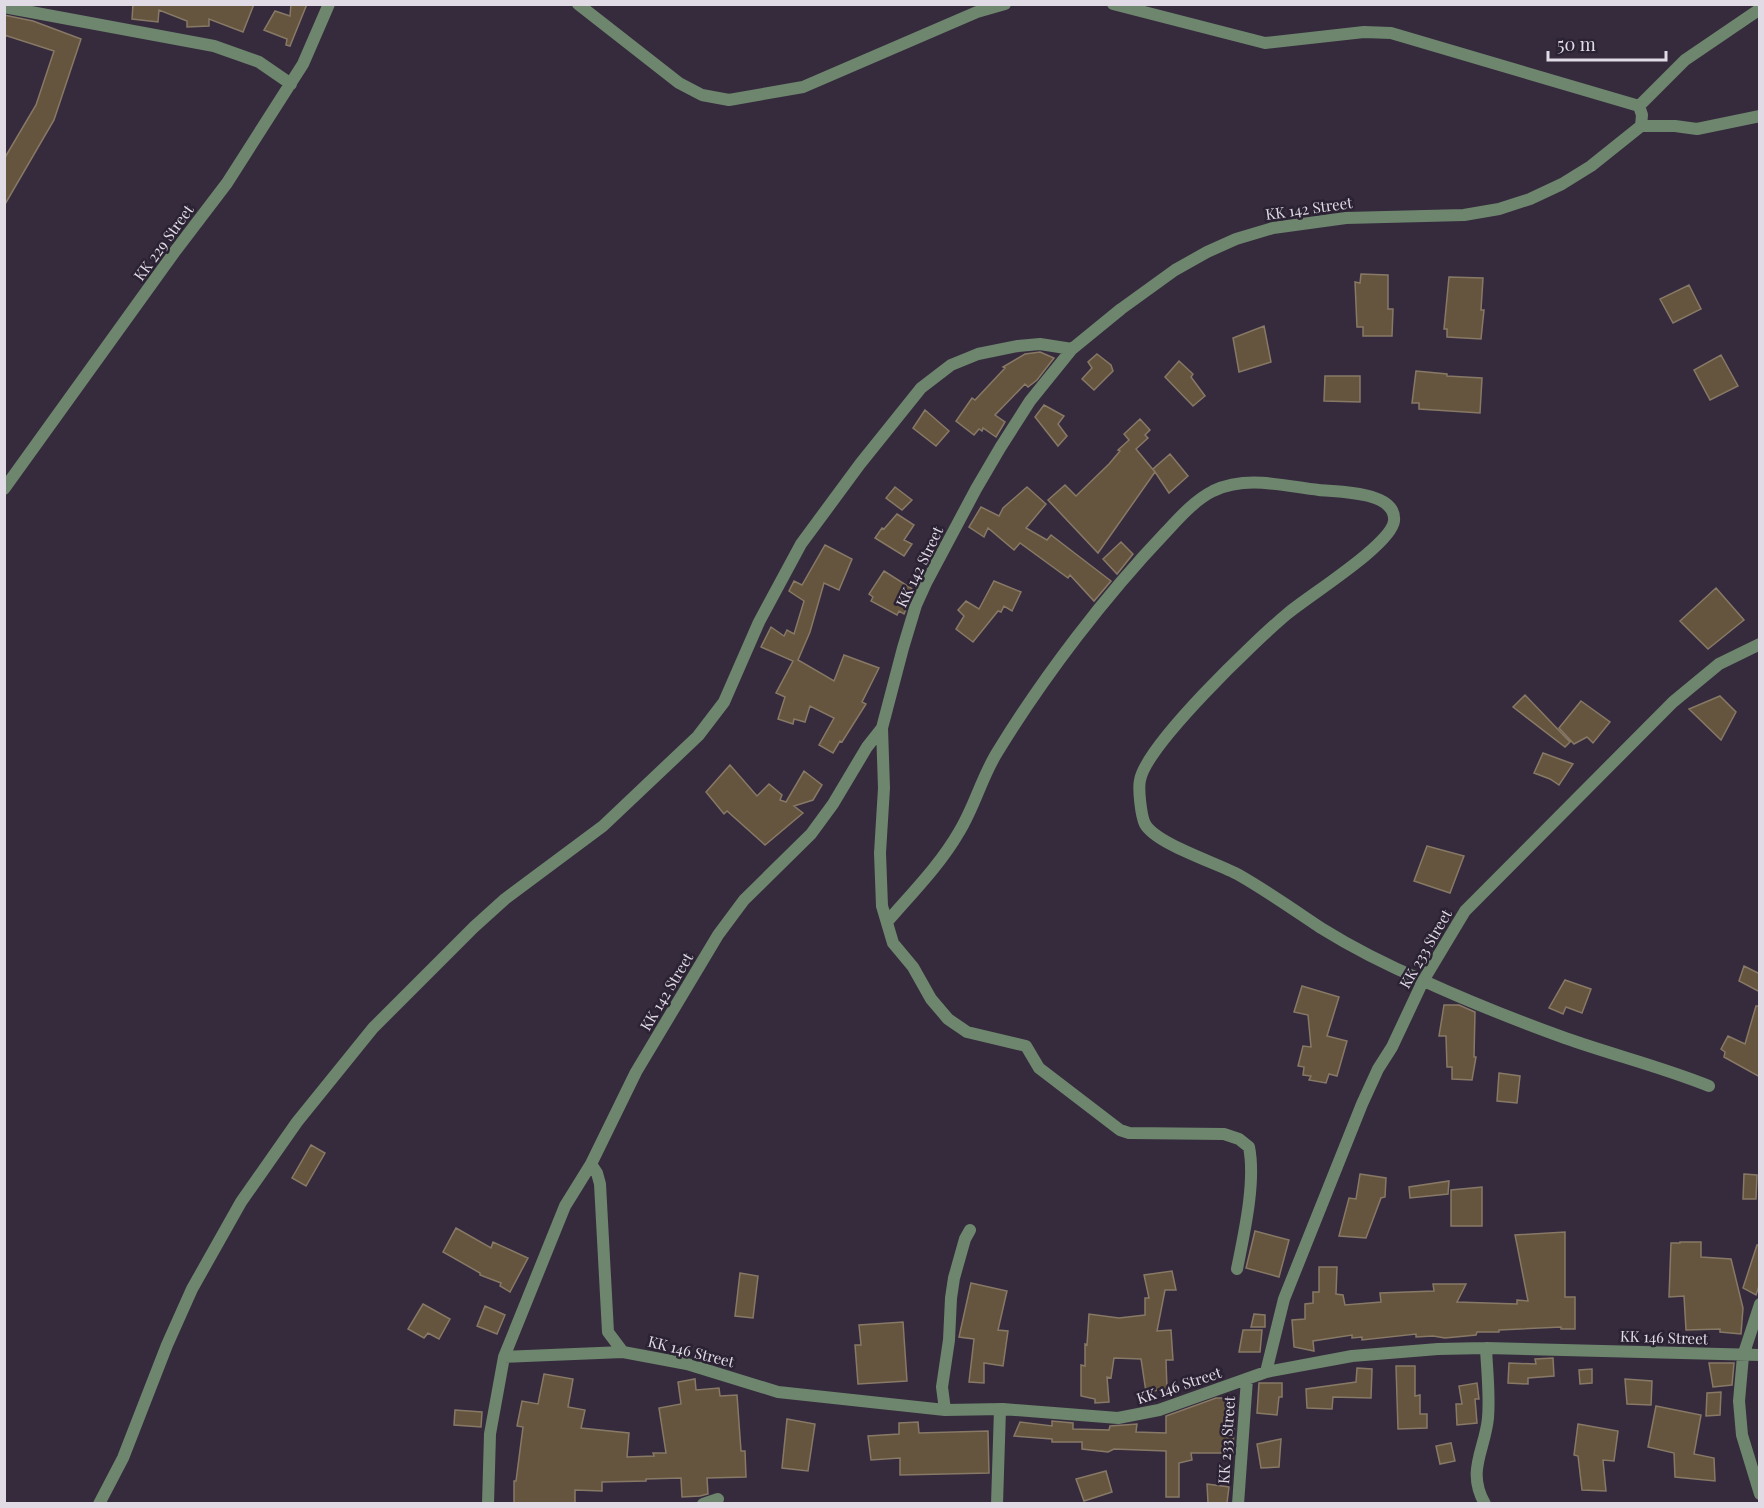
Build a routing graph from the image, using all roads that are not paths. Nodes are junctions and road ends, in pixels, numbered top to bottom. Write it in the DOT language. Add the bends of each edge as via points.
graph roads {
  1 [pos="329,4"];
  2 [pos="578,4"];
  3 [pos="1005,4"];
  4 [pos="1113,4"];
  5 [pos="4,7"];
  6 [pos="1760,9"];
  7 [pos="291,84"];
  8 [pos="1639,106"];
  9 [pos="1760,116"];
  10 [pos="1641,126"];
  11 [pos="1072,349"];
  12 [pos="4,489"];
  13 [pos="1760,644"];
  14 [pos="882,728"];
  15 [pos="887,922"];
  16 [pos="1423,981"];
  17 [pos="1709,1086"];
  18 [pos="591,1164"];
  19 [pos="970,1230"];
  20 [pos="1237,1269"];
  21 [pos="1760,1304"];
  22 [pos="1486,1348"];
  23 [pos="623,1352"];
  24 [pos="1760,1355"];
  25 [pos="1743,1356"];
  26 [pos="504,1357"];
  27 [pos="1266,1372"];
  28 [pos="1247,1379"];
  29 [pos="1000,1409"];
  30 [pos="945,1410"];
  31 [pos="1760,1494"];
  32 [pos="718,1499"];
  33 [pos="99,1503"];
  34 [pos="488,1503"];
  35 [pos="703,1503"];
  36 [pos="997,1503"];
  37 [pos="1238,1503"];
  38 [pos="1485,1503"];
  1 -- 7 [label="street, KK 229 Street"];
  2 -- 3 [label="street" via="679,83 702,95 729,100 803,87 977,12"];
  4 -- 8 [label="street" via="1265,43 1364,32 1391,33"];
  5 -- 7 [label="street" via="214,46 258,62"];
  6 -- 8 [label="street" via="1685,60"];
  7 -- 12 [label="street, KK 229 Street" via="227,183"];
  8 -- 10 [label="street"];
  9 -- 10 [label="street" via="1697,129"];
  10 -- 11 [label="street, KK 142 Street" via="1562,184 1499,209 1464,215 1346,218 1273,228 1236,239 1175,270"];
  11 -- 14 [label="street, KK 142 Street" via="1030,401 1000,448 926,583 916,605"];
  11 -- 33 [label="street" via="1040,344 978,354 951,365 921,388 801,544 759,622 723,702 699,736 603,826 505,899 373,1028 297,1122 241,1202 192,1289 123,1458"];
  13 -- 16 [label="street, KK 233 Street" via="1719,664 1673,702 1465,911"];
  14 -- 15 [label="street" via="880,853 882,906"];
  14 -- 18 [label="street, KK 142 Street" via="811,834 744,900 718,935 636,1072"];
  15 -- 16 [label="street" via="961,829 995,755 1059,661 1139,561 1191,507 1212,492 1239,483 1288,485 1368,495 1384,501 1393,512 1393,526 1354,564 1288,613 1218,680 1151,756 1140,779 1145,824 1181,849 1234,873 1344,941"];
  15 -- 20 [label="street" via="893,943 948,1019 967,1032 1026,1046 1039,1068 1113,1126 1129,1133 1224,1134 1249,1147 1252,1170"];
  16 -- 17 [label="street" via="1565,1038"];
  16 -- 27 [label="street, KK 233 Street" via="1362,1104 1284,1299"];
  18 -- 23 [label="street" via="600,1184 608,1332"];
  18 -- 26 [label="street, KK 142 Street" via="566,1206"];
  19 -- 30 [label="street" via="951,1298 942,1387"];
  21 -- 25 [label="street"];
  22 -- 25 [label="street, KK 146 Street"];
  22 -- 27 [label="street, KK 146 Street" via="1352,1356"];
  22 -- 38 [label="street" via="1488,1419 1476,1473"];
  23 -- 26 [label="street, KK 146 Street"];
  23 -- 30 [label="street, KK 146 Street" via="687,1364 778,1392"];
  24 -- 25 [label="street, KK 146 Street"];
  25 -- 31 [label="street" via="1739,1401 1742,1435"];
  26 -- 34 [label="street, KK 142 Street" via="490,1434"];
  27 -- 28 [label="street, KK 146 Street"];
  28 -- 29 [label="street, KK 146 Street" via="1128,1417"];
  28 -- 37 [label="street, KK 233 Street"];
  29 -- 30 [label="street, KK 146 Street"];
  29 -- 36 [label="street"];
  32 -- 35 [label="street"];
}
